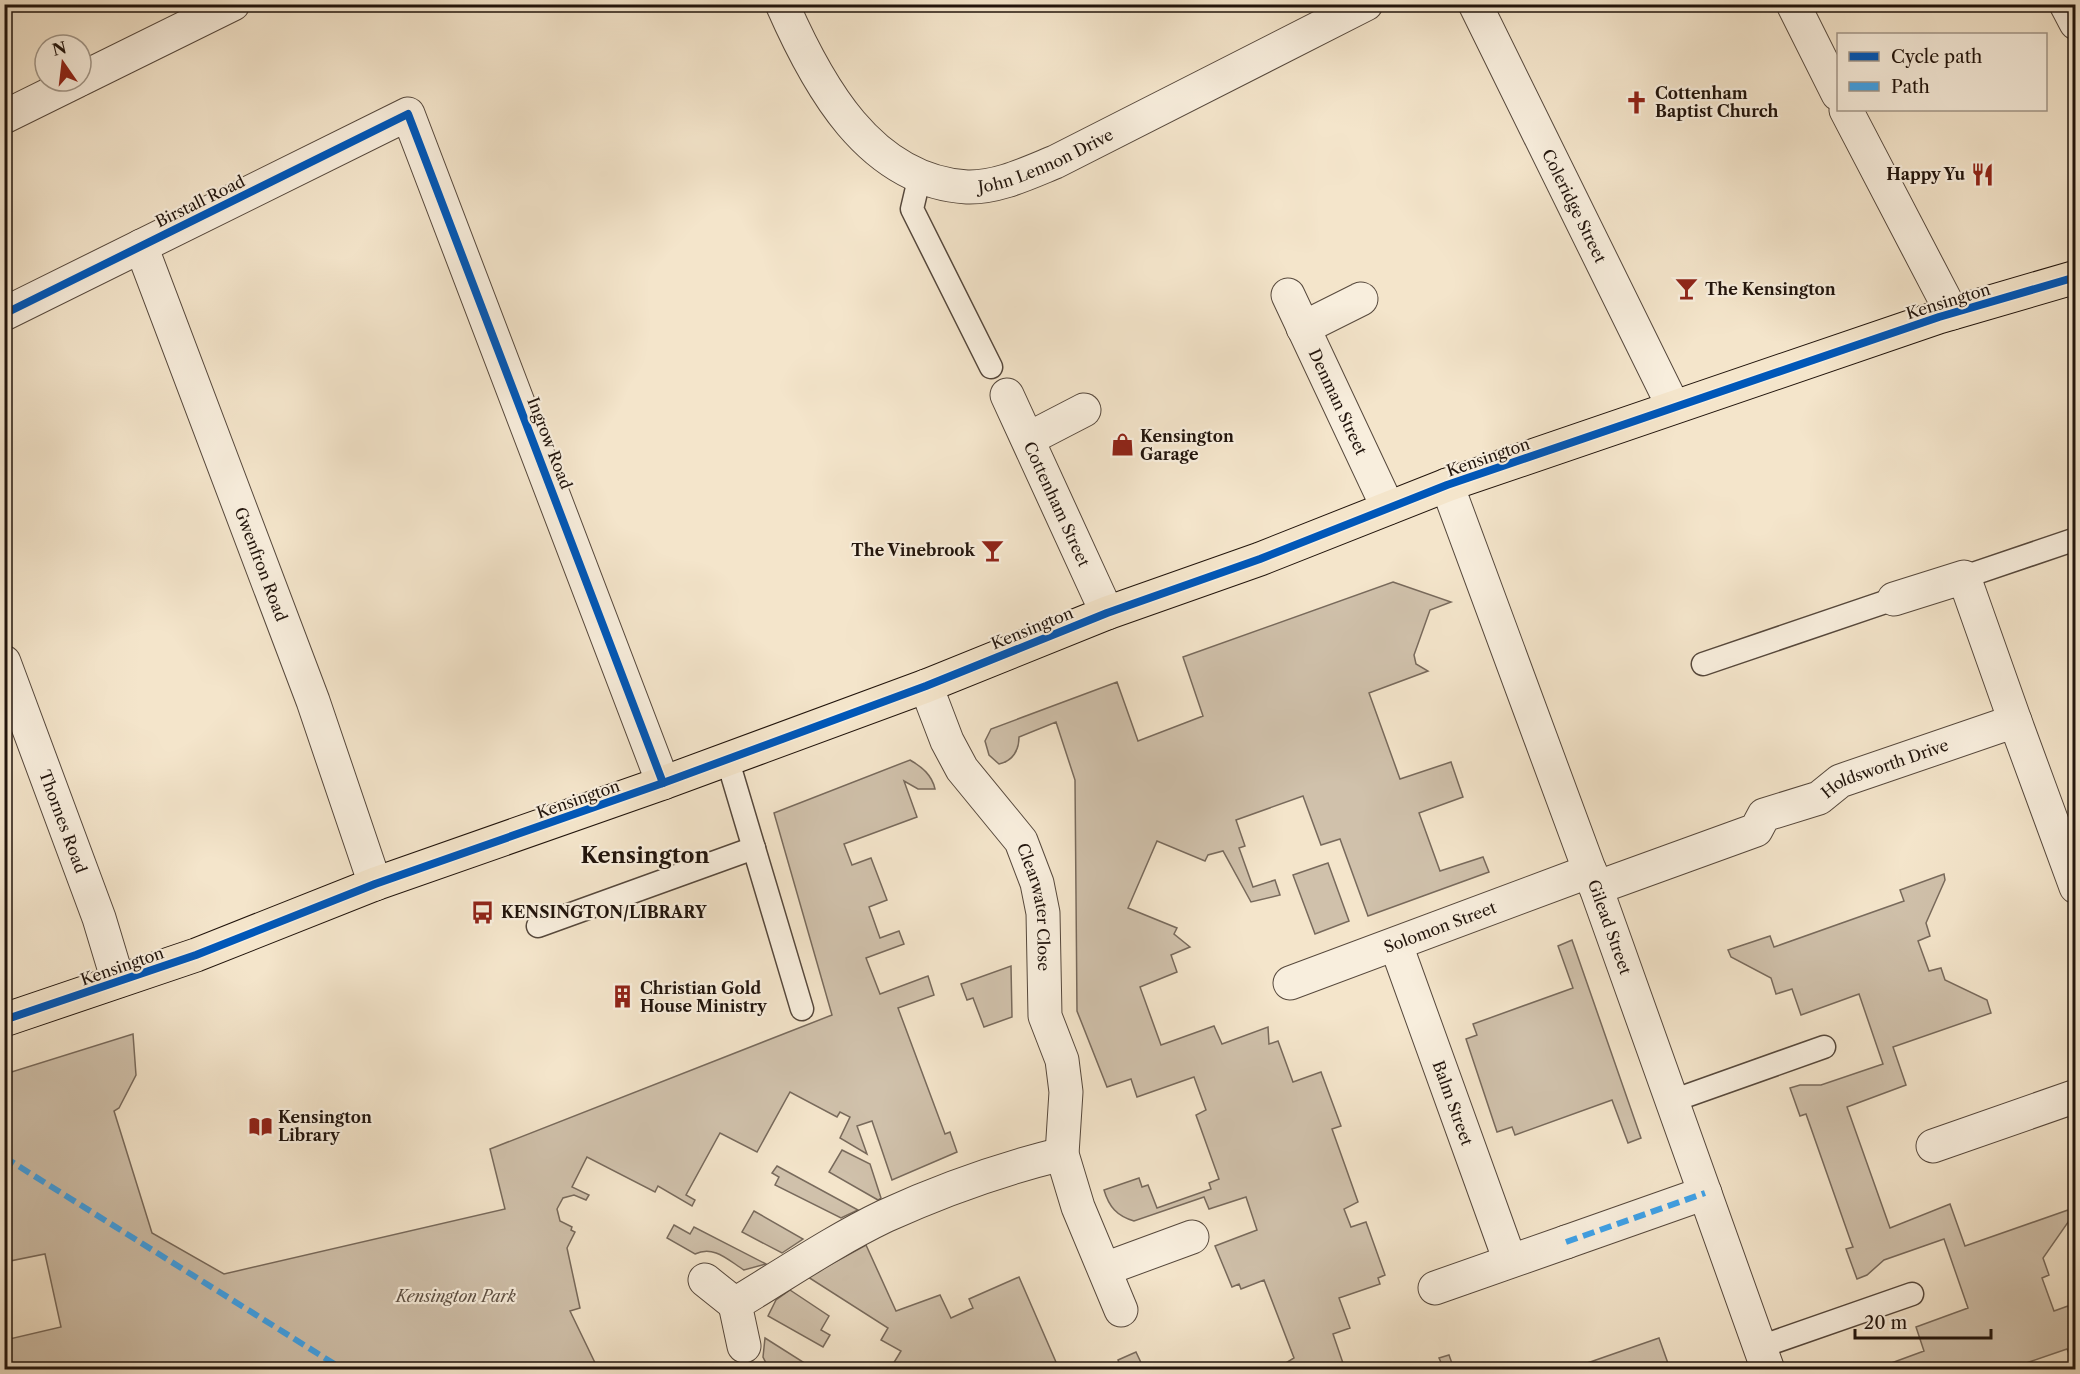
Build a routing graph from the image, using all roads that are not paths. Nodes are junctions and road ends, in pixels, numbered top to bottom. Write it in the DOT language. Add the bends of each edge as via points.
graph roads {
  1 [pos="233,4"];
  2 [pos="783,4"];
  3 [pos="1366,4"];
  4 [pos="1475,4"];
  5 [pos="1793,4"];
  6 [pos="2066,4"];
  7 [pos="2076,23"];
  8 [pos="93,73"];
  9 [pos="1837,90"];
  10 [pos="53,93"];
  11 [pos="1847,111"];
  12 [pos="408,114"];
  13 [pos="4,117"];
  14 [pos="920,175"];
  15 [pos="141,246"];
  16 [pos="2076,277"];
  17 [pos="1288,295"];
  18 [pos="1361,299"];
  19 [pos="1952,313"];
  20 [pos="4,314"];
  21 [pos="1304,327"];
  22 [pos="991,367"];
  23 [pos="1007,395"];
  24 [pos="1673,406"];
  25 [pos="1084,410"];
  26 [pos="1028,439"];
  27 [pos="1447,485"];
  28 [pos="1388,508"];
  29 [pos="2076,540"];
  30 [pos="1964,577"];
  31 [pos="1894,599"];
  32 [pos="1107,613"];
  33 [pos="4,662"];
  34 [pos="1703,664"];
  35 [pos="926,686"];
  36 [pos="2015,721"];
  37 [pos="727,758"];
  38 [pos="663,783"];
  39 [pos="754,848"];
  40 [pos="1593,880"];
  41 [pos="375,885"];
  42 [pos="2076,887"];
  43 [pos="538,926"];
  44 [pos="1395,945"];
  45 [pos="117,981"];
  46 [pos="1290,982"];
  47 [pos="802,1009"];
  48 [pos="4,1020"];
  49 [pos="1824,1047"];
  50 [pos="2076,1096"];
  51 [pos="1672,1101"];
  52 [pos="1933,1146"];
  53 [pos="1062,1154"];
  54 [pos="1705,1193"];
  55 [pos="1192,1236"];
  56 [pos="1510,1261"];
  57 [pos="1105,1269"];
  58 [pos="705,1280"];
  59 [pos="1435,1288"];
  60 [pos="1912,1294"];
  61 [pos="735,1304"];
  62 [pos="1121,1310"];
  63 [pos="744,1346"];
  64 [pos="1764,1358"];
  1 -- 8 [label="street"];
  2 -- 14 [label="street, John Lennon Drive" via="820,81 854,129 892,162"];
  3 -- 14 [label="street, John Lennon Drive" via="1011,180 969,187"];
  4 -- 24 [label="street, Coleridge Street"];
  5 -- 9 [label="street"];
  6 -- 7 [label="street"];
  10 -- 13 [label="street"];
  11 -- 19 [label="street"];
  12 -- 15 [label="street, Birstall Road"];
  12 -- 38 [label="street, Ingrow Road"];
  14 -- 22 [label="lane" via="912,209"];
  15 -- 20 [label="street, Birstall Road"];
  15 -- 41 [label="street, Gwenfron Road" via="313,701"];
  16 -- 19 [label="main road, Kensington"];
  17 -- 21 [label="street, Denman Street"];
  18 -- 21 [label="street"];
  19 -- 24 [label="main road, Kensington"];
  21 -- 28 [label="street, Denman Street"];
  23 -- 26 [label="street, Cottenham Street"];
  24 -- 27 [label="main road, Kensington"];
  25 -- 26 [label="street"];
  26 -- 32 [label="street, Cottenham Street"];
  27 -- 28 [label="main road, Kensington"];
  27 -- 40 [label="street, Gilead Street"];
  28 -- 32 [label="main road, Kensington"];
  29 -- 30 [label="lane"];
  30 -- 31 [label="street"];
  30 -- 36 [label="street"];
  31 -- 34 [label="lane"];
  32 -- 35 [label="main road, Kensington"];
  33 -- 45 [label="street, Thornes Road" via="99,918"];
  35 -- 37 [label="main road, Kensington"];
  35 -- 53 [label="street, Clearwater Close" via="962,769 1021,841 1037,882 1043,913 1045,1016 1062,1060 1066,1092"];
  36 -- 40 [label="street, Holdsworth Drive" via="1840,781 1819,798 1764,815 1756,830"];
  36 -- 42 [label="street"];
  37 -- 38 [label="main road, Kensington"];
  37 -- 39 [label="lane"];
  38 -- 41 [label="main road, Kensington"];
  39 -- 43 [label="lane"];
  39 -- 47 [label="lane"];
  40 -- 44 [label="street, Solomon Street"];
  40 -- 51 [label="street, Gilead Street"];
  41 -- 45 [label="main road, Kensington" via="196,955"];
  44 -- 46 [label="street, Solomon Street"];
  44 -- 56 [label="street, Balm Street"];
  45 -- 48 [label="main road, Kensington"];
  49 -- 51 [label="lane"];
  50 -- 52 [label="street"];
  51 -- 54 [label="street, Gilead Street"];
  53 -- 57 [label="street, Clearwater Close" via="1078,1207"];
  53 -- 61 [label="street" via="1004,1168 886,1216"];
  54 -- 56 [label="street"];
  54 -- 64 [label="street, Gilead Street"];
  55 -- 57 [label="street"];
  56 -- 59 [label="street"];
  57 -- 62 [label="street, Clearwater Close"];
  58 -- 61 [label="street"];
  60 -- 64 [label="lane"];
  61 -- 63 [label="street"];
}
